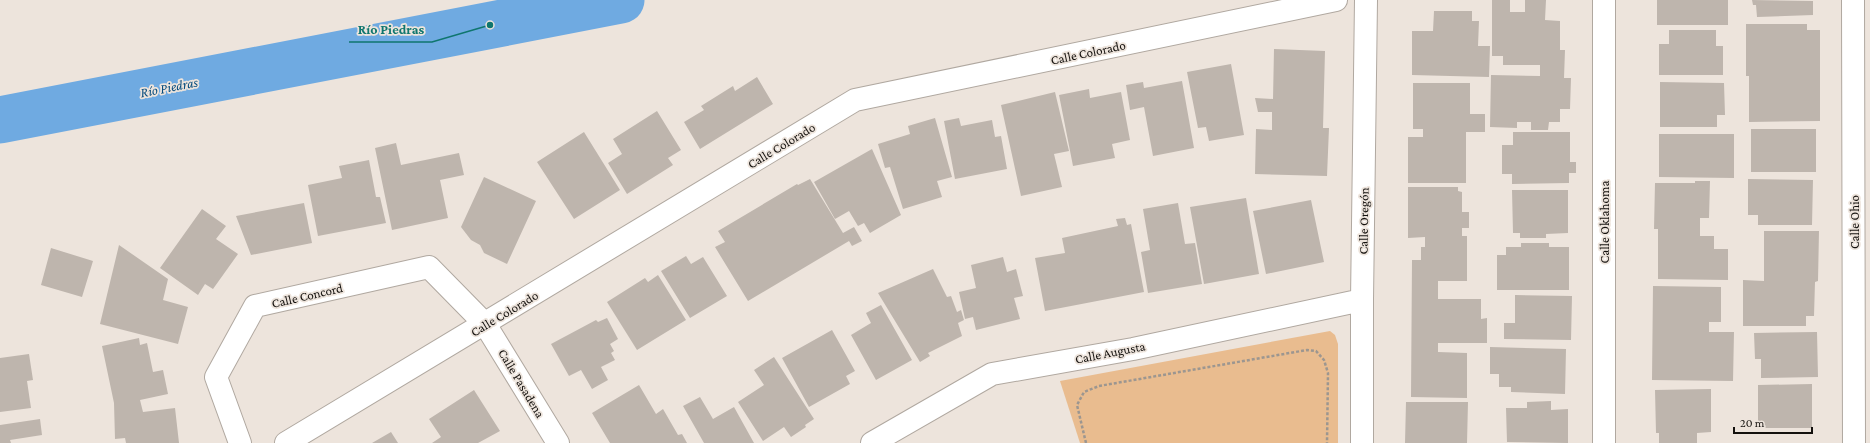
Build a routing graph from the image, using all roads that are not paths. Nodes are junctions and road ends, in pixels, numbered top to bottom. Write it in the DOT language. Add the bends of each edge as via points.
graph roads {
  1 [pos="1336,0"];
  2 [pos="1366,0"];
  3 [pos="1604,0"];
  4 [pos="1853,0"];
  5 [pos="1362,300"];
  6 [pos="485,324"];
  7 [pos="240,443"];
  8 [pos="286,443"];
  9 [pos="558,443"];
  10 [pos="872,443"];
  11 [pos="1362,443"];
  12 [pos="1604,443"];
  13 [pos="1854,443"];
  1 -- 6 [label="street, Calle Colorado" via="856,100"];
  2 -- 5 [label="street, Calle Oregón"];
  3 -- 12 [label="street, Calle Oklahoma"];
  4 -- 13 [label="street, Calle Ohio"];
  5 -- 10 [label="street, Calle Augusta" via="1133,349 992,374"];
  5 -- 11 [label="street, Calle Oregón"];
  6 -- 7 [label="street, Calle Concord" via="428,267 255,306 216,377"];
  6 -- 8 [label="street, Calle Colorado"];
  6 -- 9 [label="street, Calle Pasadena"];
}
